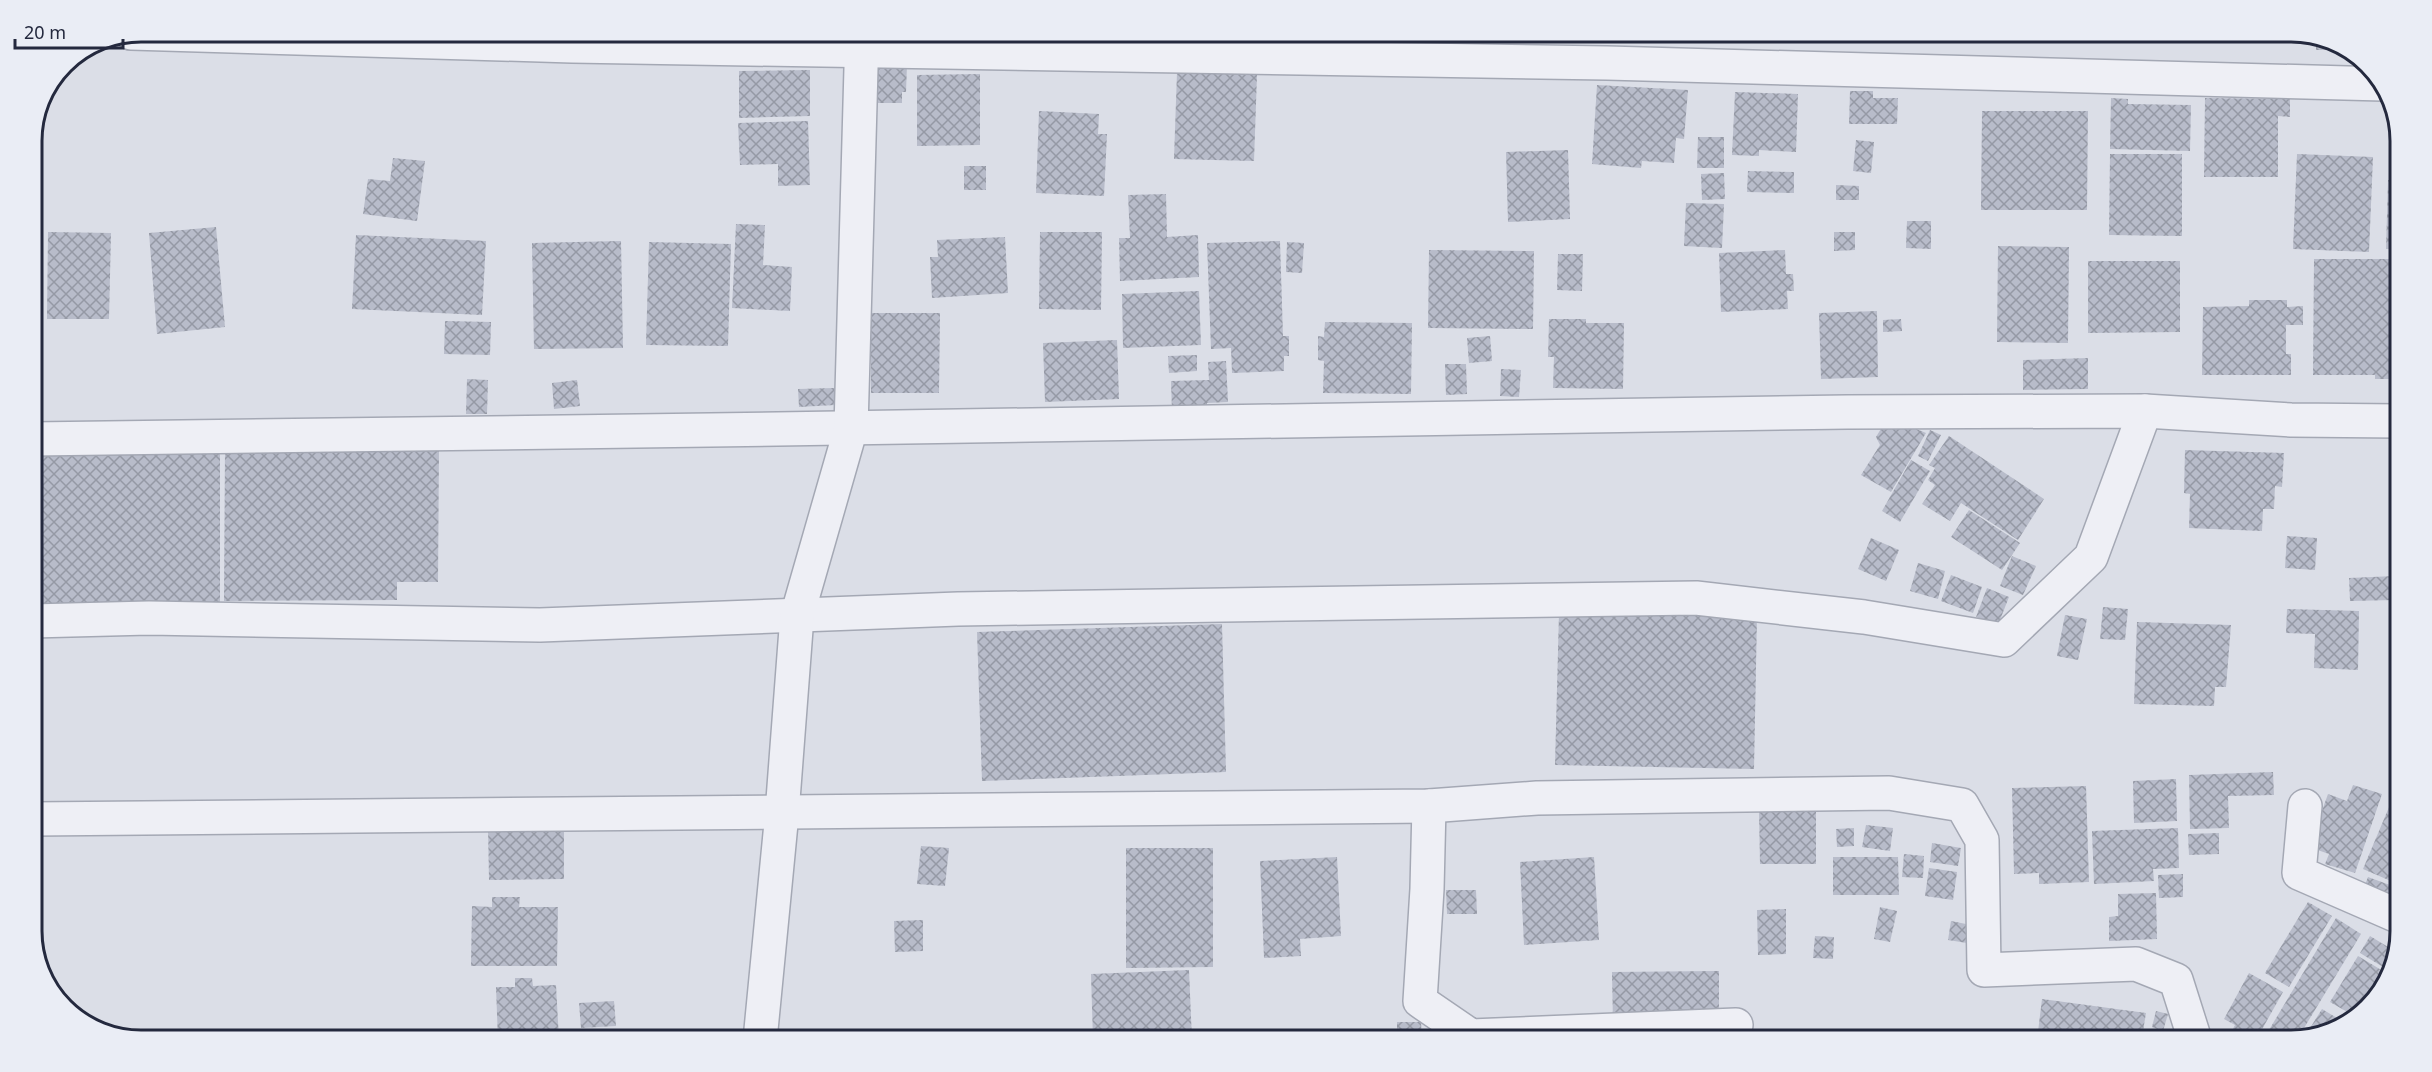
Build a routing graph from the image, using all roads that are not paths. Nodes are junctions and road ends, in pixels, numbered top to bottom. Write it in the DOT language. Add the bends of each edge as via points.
graph roads {
  1 [pos="436,42"];
  2 [pos="803,42"];
  3 [pos="861,42"];
  4 [pos="895,42"];
  5 [pos="2372,84"];
  6 [pos="2145,411"];
  7 [pos="2390,421"];
  8 [pos="850,428"];
  9 [pos="42,439"];
  10 [pos="796,615"];
  11 [pos="42,621"];
  12 [pos="1429,806"];
  13 [pos="2305,806"];
  14 [pos="782,813"];
  15 [pos="42,819"];
  16 [pos="2390,913"];
  17 [pos="1736,1025"];
  18 [pos="761,1030"];
  19 [pos="1462,1030"];
  20 [pos="1616,1030"];
  21 [pos="2192,1030"];
  1 -- 2 [label="street" via="572,46"];
  3 -- 8 [label="street"];
  4 -- 5 [label="street"];
  6 -- 7 [label="street" via="2291,420"];
  6 -- 8 [label="street"];
  6 -- 10 [label="street" via="2091,557 2004,640 1864,617 1695,598"];
  8 -- 9 [label="street"];
  8 -- 10 [label="street"];
  10 -- 11 [label="street" via="540,625 149,618"];
  10 -- 14 [label="street"];
  12 -- 14 [label="street"];
  12 -- 19 [label="street" via="1420,1001"];
  12 -- 21 [label="street" via="1537,798 1889,793 1962,805 1982,840 1984,970 2136,964 2176,980"];
  13 -- 16 [label="street" via="2299,873"];
  14 -- 15 [label="street"];
  14 -- 18 [label="street"];
  17 -- 20 [label="street"];
}
